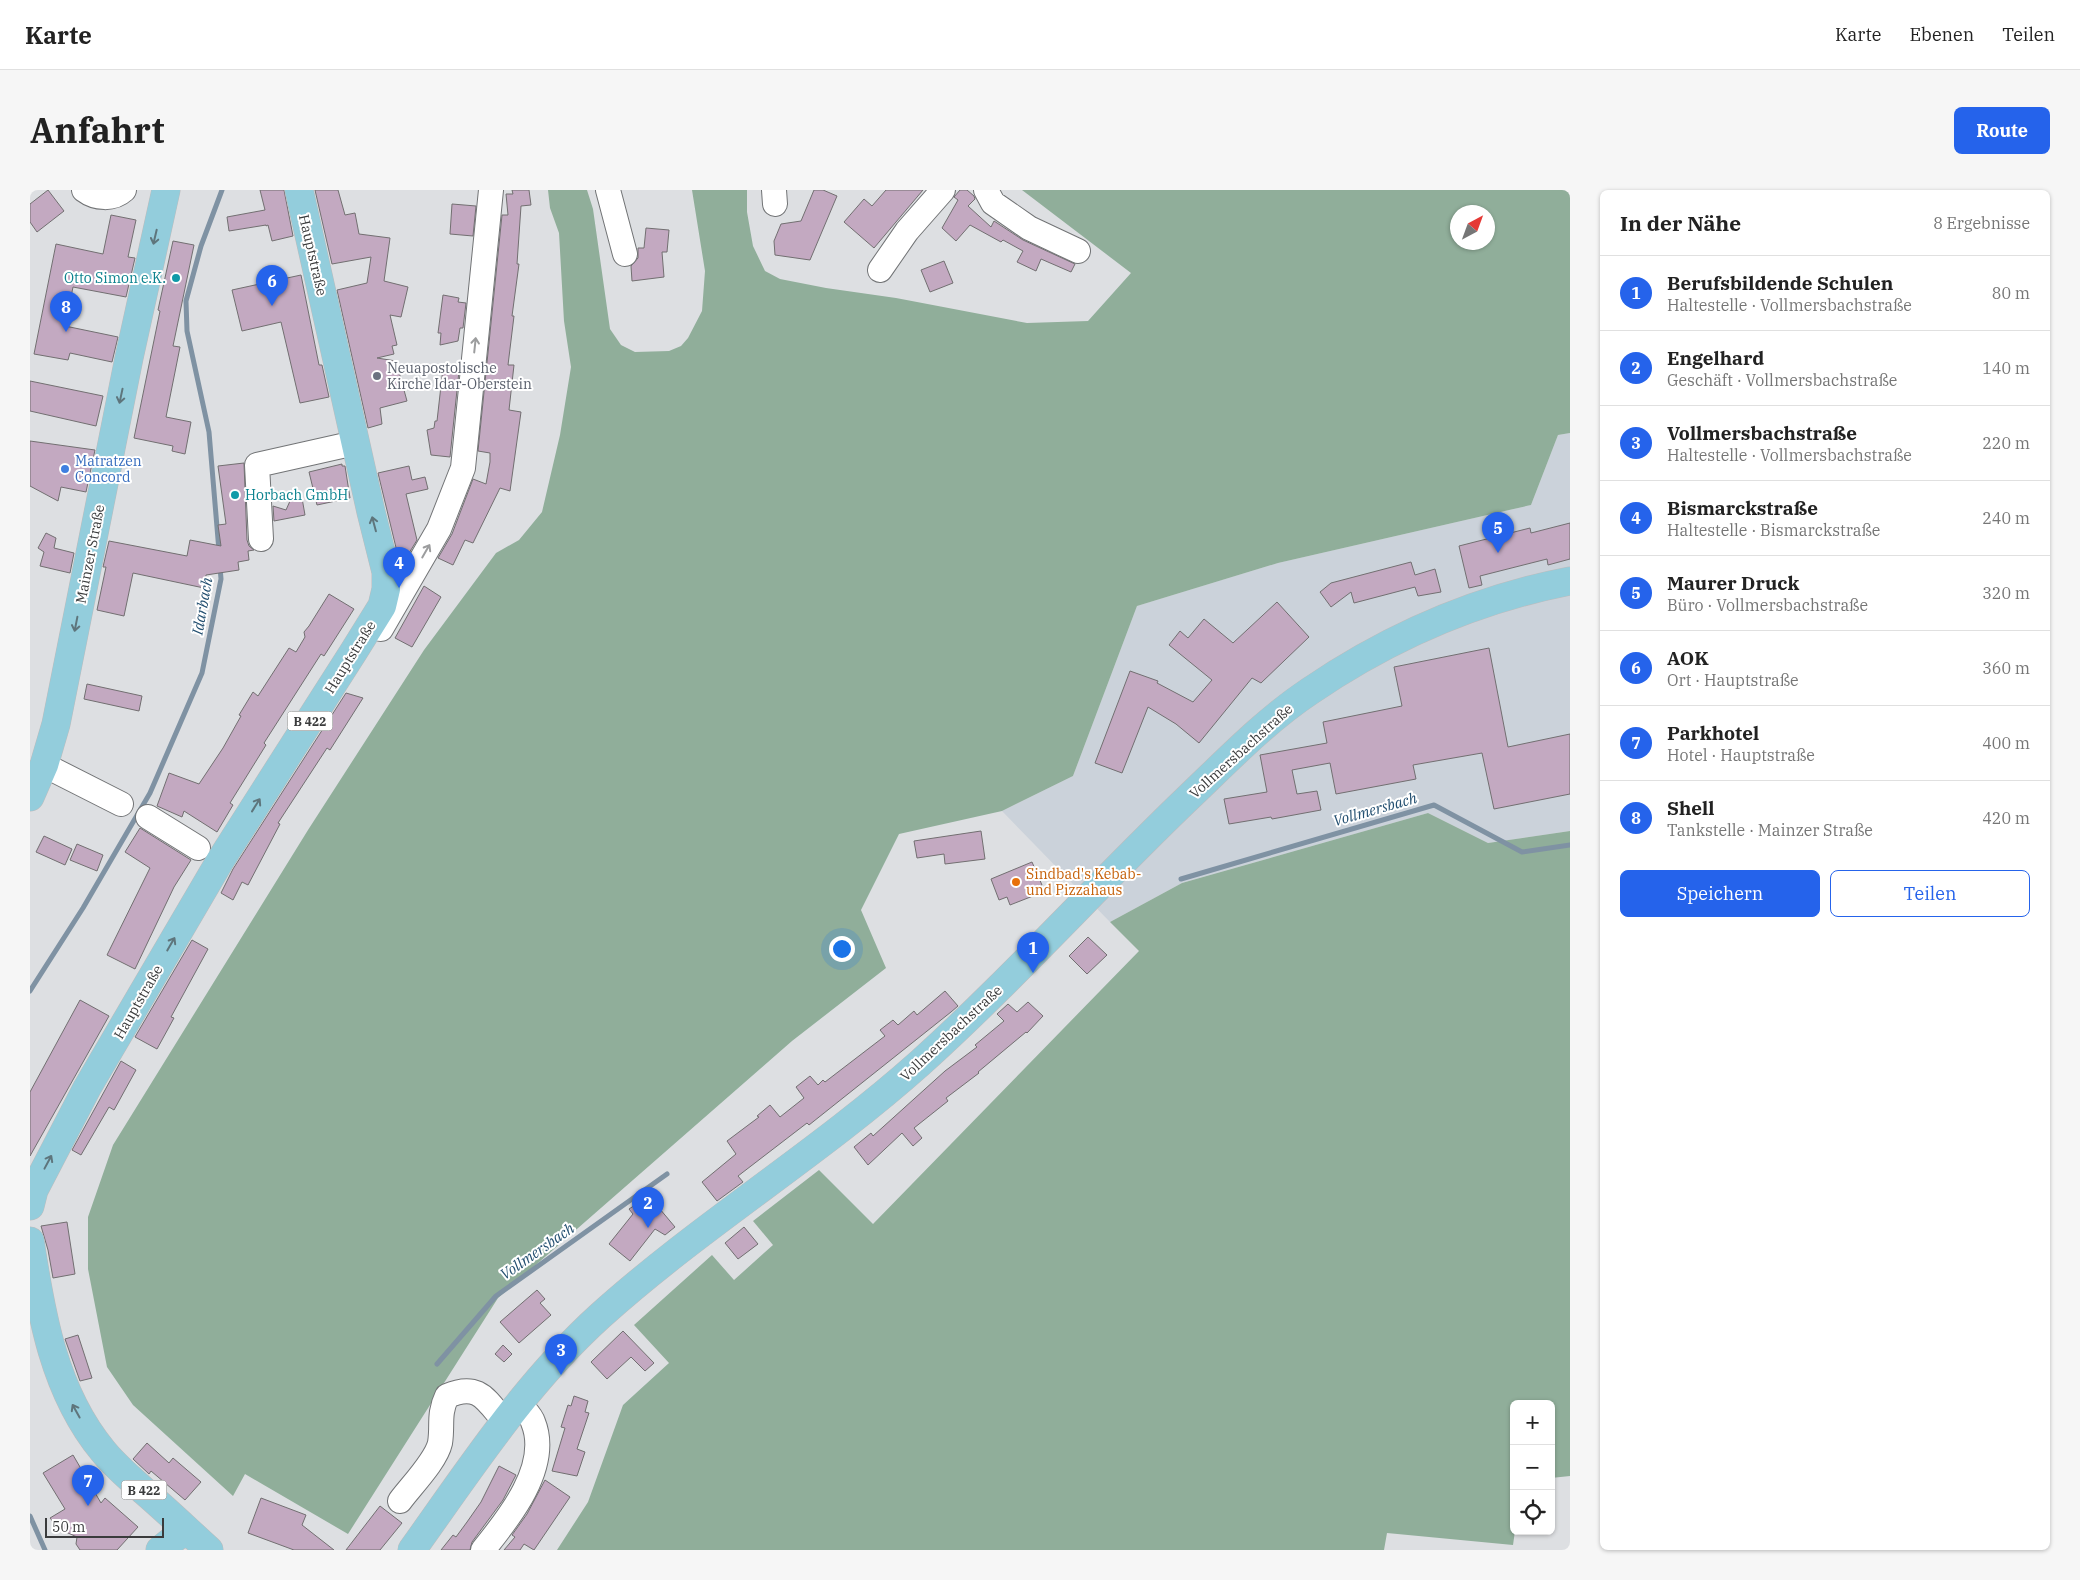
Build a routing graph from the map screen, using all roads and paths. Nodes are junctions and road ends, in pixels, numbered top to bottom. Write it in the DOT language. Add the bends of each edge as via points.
graph roads {
  1 [pos="84,190"];
  2 [pos="124,190"];
  3 [pos="166,190"];
  4 [pos="299,190"];
  5 [pos="491,190"];
  6 [pos="608,190"];
  7 [pos="943,190"];
  8 [pos="986,190"];
  9 [pos="1078,251"];
  10 [pos="625,254"];
  11 [pos="880,270"];
  12 [pos="355,443"];
  13 [pos="261,539"];
  14 [pos="1570,581"];
  15 [pos="339,675"];
  16 [pos="44,765"];
  17 [pos="30,797"];
  18 [pos="121,804"];
  19 [pos="148,817"];
  20 [pos="198,848"];
  21 [pos="30,1206"];
  22 [pos="30,1241"];
  23 [pos="512,1413"];
  24 [pos="400,1502"];
  25 [pos="186,1529"];
  26 [pos="160,1550"];
  27 [pos="209,1550"];
  28 [pos="412,1550"];
  29 [pos="483,1550"];
  1 -- 2 [label="street" via="101,197 110,197"];
  3 -- 16 [label="main road, Mainzer Straße, one-way" via="56,724"];
  4 -- 12 [label="main road, Hauptstraße / B 422"];
  15 -- 5 [label="street, one-way" via="367,654 440,528 463,468"];
  6 -- 10 [label="street"];
  7 -- 11 [label="street" via="907,231"];
  8 -- 9 [label="street" via="993,203 1028,228"];
  12 -- 13 [label="street" via="257,465"];
  15 -- 12 [label="main road, Hauptstraße / B 422, one-way" via="382,606 386,589 386,572"];
  14 -- 23 [label="main road, Vollmersbachstraße" via="1534,588 1463,610 1375,652 1308,692 1247,742 1146,838 954,1032 891,1089 599,1317 550,1366"];
  21 -- 15 [label="main road, Hauptstraße / B 422, one-way" via="34,1190 87,1088 220,861"];
  16 -- 17 [label="main road, Mainzer Straße"];
  16 -- 18 [label="street"];
  19 -- 20 [label="street"];
  25 -- 22 [label="main road, B 422, one-way" via="108,1456 75,1410 63,1385 42,1316"];
  23 -- 24 [label="street" via="470,1390 447,1396 442,1407 440,1443"];
  23 -- 28 [label="main road, Vollmersbachstraße"];
  23 -- 29 [label="street" via="533,1420 538,1448 530,1477 513,1510"];
  25 -- 26 [label="main road"];
  25 -- 27 [label="main road, B 422"];
}
